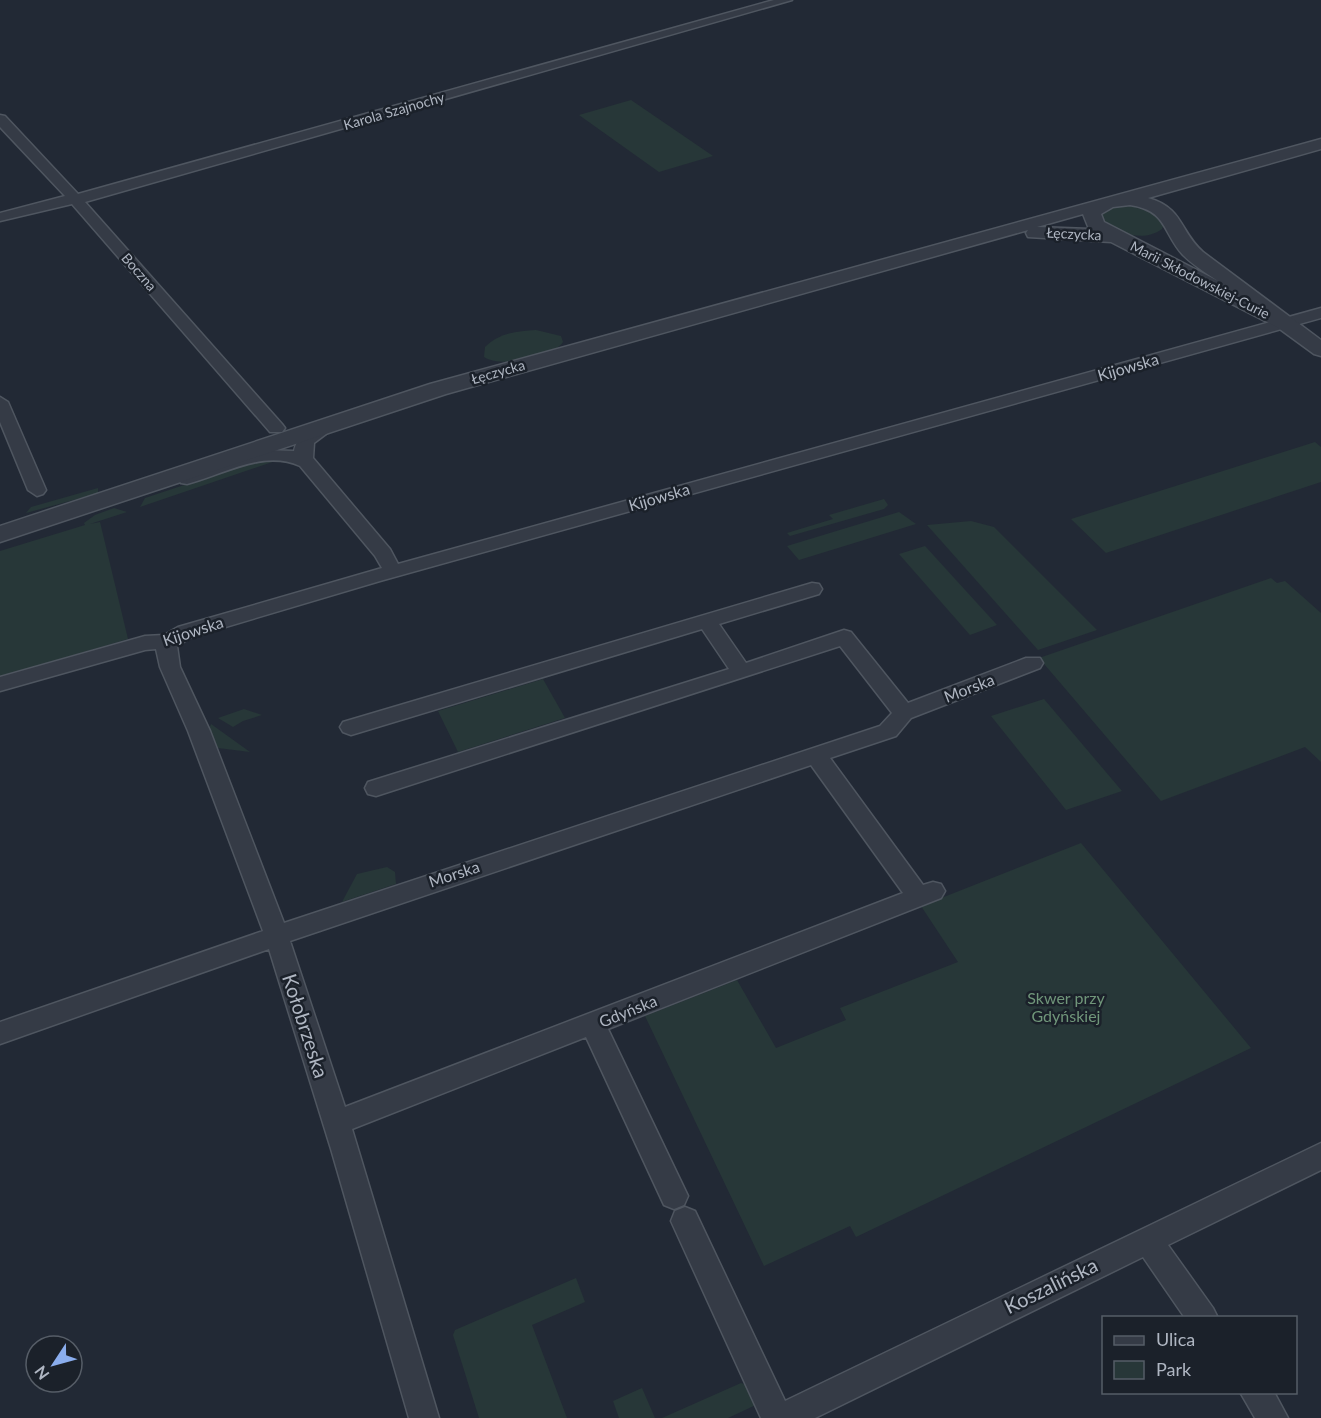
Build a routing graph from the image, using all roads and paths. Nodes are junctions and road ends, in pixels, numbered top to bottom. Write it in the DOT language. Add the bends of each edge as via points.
graph roads {
  1 [pos="786,0"];
  2 [pos="0,119"];
  3 [pos="1321,144"];
  4 [pos="1197,181"];
  5 [pos="75,199"];
  6 [pos="1109,202"];
  7 [pos="0,217"];
  8 [pos="1171,220"];
  9 [pos="1116,237"];
  10 [pos="971,241"];
  11 [pos="1321,313"];
  12 [pos="1284,323"];
  13 [pos="1321,350"];
  14 [pos="0,402"];
  15 [pos="331,424"];
  16 [pos="276,435"];
  17 [pos="304,456"];
  18 [pos="36,490"];
  19 [pos="114,496"];
  20 [pos="0,533"];
  21 [pos="393,571"];
  22 [pos="812,589"];
  23 [pos="706,620"];
  24 [pos="168,642"];
  25 [pos="1033,663"];
  26 [pos="742,672"];
  27 [pos="0,684"];
  28 [pos="904,713"];
  29 [pos="351,727"];
  30 [pos="815,754"];
  31 [pos="376,789"];
  32 [pos="277,937"];
  33 [pos="593,1025"];
  34 [pos="0,1033"];
  35 [pos="336,1123"];
  36 [pos="1321,1156"];
  37 [pos="1148,1239"];
  38 [pos="1202,1316"];
  39 [pos="1256,1394"];
  40 [pos="424,1418"];
  41 [pos="777,1418"];
  42 [pos="782,1418"];
  43 [pos="1273,1418"];
  1 -- 5 [label="street, Karola Szajnochy"];
  2 -- 5 [label="street, Boczna"];
  3 -- 4 [label="street, Łęczycka"];
  4 -- 6 [label="street, Łęczycka"];
  4 -- 8 [label="street, Łęczycka" via="1173,199 1169,206"];
  5 -- 7 [label="street, Karola Szajnochy"];
  5 -- 16 [label="street, Boczna"];
  6 -- 8 [label="street" via="1141,202 1157,208"];
  6 -- 9 [label="street" via="1092,213 1092,219"];
  6 -- 10 [label="street, Łęczycka"];
  8 -- 9 [label="street, Łęczycka" via="1166,234 1158,237"];
  8 -- 12 [label="street, Marii Skłodowskiej-Curie" via="1188,250"];
  9 -- 10 [label="street, Łęczycka" via="1050,232"];
  9 -- 12 [label="street, Marii Skłodowskiej-Curie"];
  10 -- 15 [label="street, Łęczycka" via="438,389"];
  11 -- 12 [label="street, Kijowska"];
  12 -- 13 [label="street, Marii Skłodowskiej-Curie"];
  12 -- 21 [label="street, Kijowska"];
  14 -- 18 [label="street"];
  15 -- 16 [label="street, Łęczycka"];
  15 -- 17 [label="street" via="308,438"];
  16 -- 17 [label="street" via="294,442"];
  16 -- 19 [label="street, Łęczycka"];
  17 -- 19 [label="street" via="274,453"];
  17 -- 21 [label="street" via="383,553"];
  19 -- 20 [label="street, Łęczycka"];
  21 -- 24 [label="street, Kijowska" via="185,632"];
  22 -- 23 [label="street"];
  23 -- 26 [label="street"];
  23 -- 29 [label="street"];
  24 -- 27 [label="street, Kijowska" via="145,643"];
  24 -- 32 [label="street, Kołobrzeska" via="170,666 196,723"];
  25 -- 28 [label="street, Morska"];
  26 -- 28 [label="street" via="844,637"];
  26 -- 31 [label="street"];
  28 -- 30 [label="street, Morska" via="888,731"];
  30 -- 32 [label="street, Morska"];
  30 -- 33 [label="street, Gdyńska" via="925,894"];
  32 -- 34 [label="street, Morska"];
  32 -- 35 [label="street, Kołobrzeska"];
  33 -- 35 [label="street, Gdyńska"];
  33 -- 41 [label="street"];
  35 -- 40 [label="street, Kołobrzeska"];
  36 -- 37 [label="street, Koszalińska"];
  37 -- 38 [label="street"];
  37 -- 42 [label="street, Koszalińska"];
  39 -- 43 [label="street"];
}
